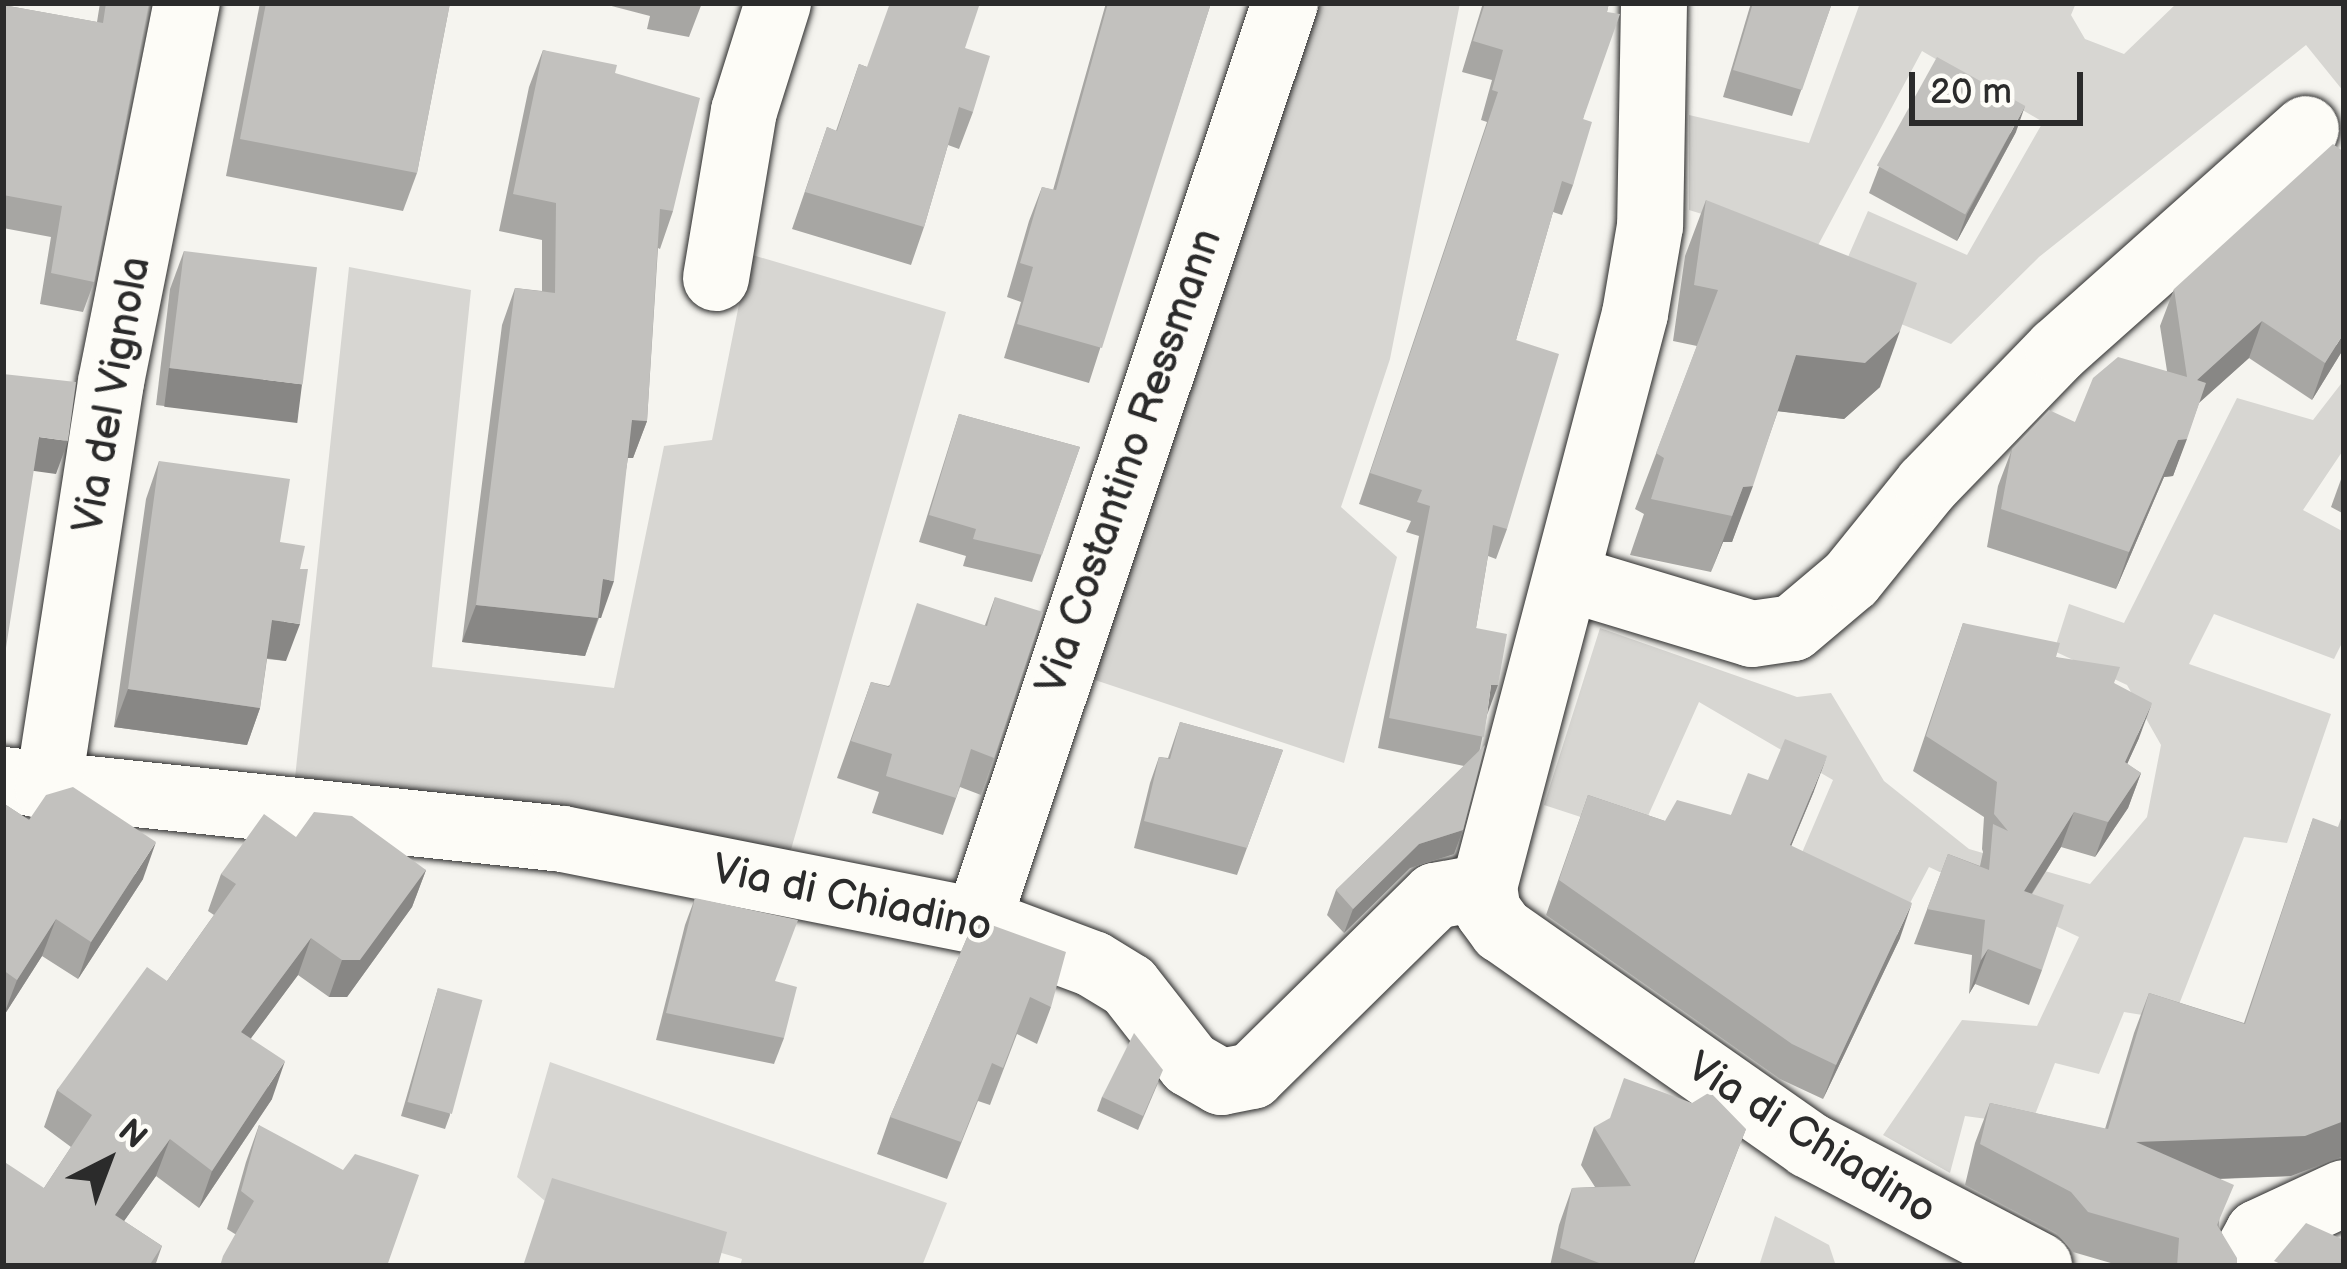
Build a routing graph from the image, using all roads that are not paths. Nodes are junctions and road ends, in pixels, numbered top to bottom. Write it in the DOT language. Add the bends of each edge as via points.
graph roads {
  1 [pos="187,3"];
  2 [pos="778,3"];
  3 [pos="1285,3"];
  4 [pos="1654,3"];
  5 [pos="2306,129"];
  6 [pos="716,278"];
  7 [pos="1570,579"];
  8 [pos="26,784"];
  9 [pos="1484,887"];
  10 [pos="978,922"];
  11 [pos="2344,1193"];
  12 [pos="2026,1264"];
  13 [pos="2240,1266"];
  1 -- 8 [label="street, Via del Vignola"];
  2 -- 6 [label="street" via="744,111"];
  3 -- 10 [label="street, Via Costantino Ressmann"];
  4 -- 7 [label="street" via="1650,226 1616,406"];
  5 -- 7 [label="street" via="2058,350 1927,485 1851,579 1793,628 1752,634"];
  7 -- 9 [label="street"];
  8 -- 10 [label="street, Via di Chiadino" via="563,839"];
  9 -- 10 [label="street, Via di Chiadino" via="1435,896 1252,1076 1221,1082 1190,1064 1129,986 1093,964"];
  9 -- 12 [label="street, Via di Chiadino" via="1502,930 1722,1088 1906,1202"];
  11 -- 13 [label="street" via="2258,1233"];
}
